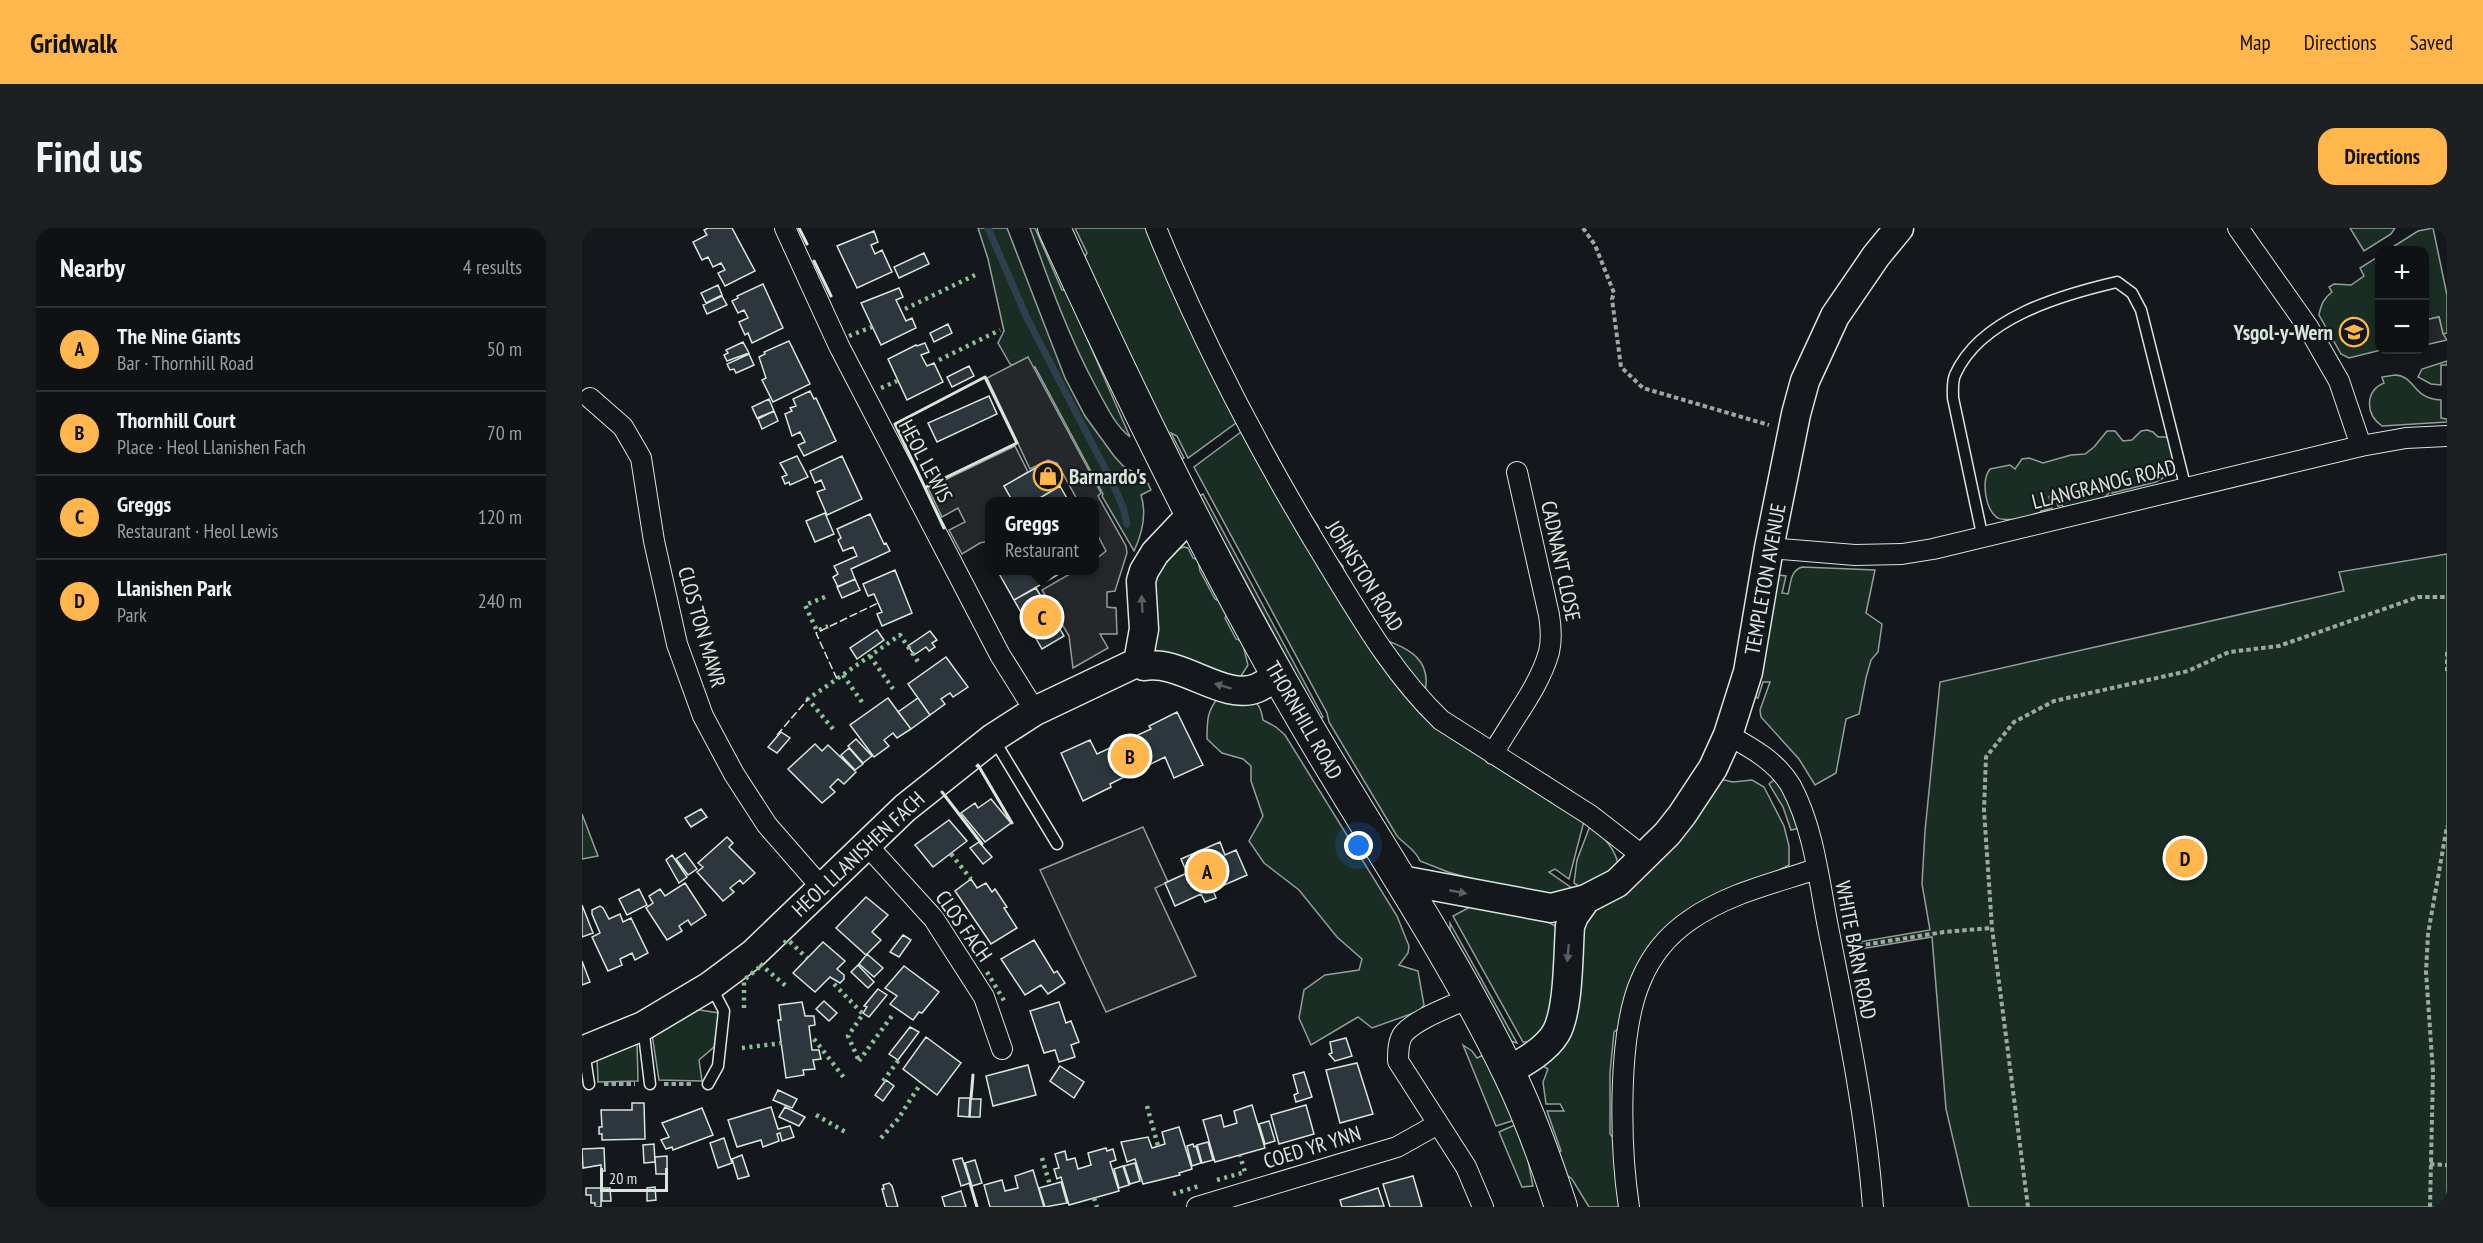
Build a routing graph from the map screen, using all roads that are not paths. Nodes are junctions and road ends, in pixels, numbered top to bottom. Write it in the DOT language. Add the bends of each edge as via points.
graph roads {
  1 [pos="784,228"];
  2 [pos="1054,228"];
  3 [pos="1156,228"];
  4 [pos="1899,228"];
  5 [pos="2238,228"];
  6 [pos="590,398"];
  7 [pos="2447,436"];
  8 [pos="2361,446"];
  9 [pos="1517,472"];
  10 [pos="2186,489"];
  11 [pos="1190,516"];
  12 [pos="1983,539"];
  13 [pos="1769,548"];
  14 [pos="1138,662"];
  15 [pos="1278,676"];
  16 [pos="1035,711"];
  17 [pos="1728,735"];
  18 [pos="993,738"];
  19 [pos="1493,754"];
  20 [pos="866,844"];
  21 [pos="1057,844"];
  22 [pos="1644,857"];
  23 [pos="1816,869"];
  24 [pos="1401,880"];
  25 [pos="822,888"];
  26 [pos="1586,899"];
  27 [pos="710,986"];
  28 [pos="1469,999"];
  29 [pos="643,1026"];
  30 [pos="1002,1049"];
  31 [pos="583,1051"];
  32 [pos="1508,1071"];
  33 [pos="589,1084"];
  34 [pos="650,1084"];
  35 [pos="708,1084"];
  36 [pos="1438,1124"];
  37 [pos="1197,1207"];
  38 [pos="1483,1207"];
  39 [pos="1561,1207"];
  40 [pos="1629,1207"];
  41 [pos="1873,1207"];
  1 -- 16 [label="street, HEOL LEWIS" via="839,346 1000,655"];
  2 -- 11 [label="main road, THORNHILL ROAD"];
  3 -- 19 [label="street, JOHNSTON ROAD" via="1245,422 1356,609 1424,704"];
  4 -- 13 [label="street, TEMPLETON AVENUE" via="1835,316 1805,381"];
  5 -- 8 [label="street" via="2308,327 2339,381"];
  6 -- 25 [label="street, CLOS TON MAWR" via="623,428 641,458 654,541 677,644 703,716 767,825"];
  7 -- 8 [label="street, LLANGRANOG ROAD"];
  8 -- 10 [label="street, LLANGRANOG ROAD"];
  9 -- 19 [label="street, CADNANT CLOSE" via="1552,634 1542,671"];
  10 -- 12 [label="street, LLANGRANOG ROAD"];
  10 -- 12 [label="lane" via="2141,310 2132,293 2117,282 2096,287 2017,315 1986,336 1954,377 1953,398"];
  14 -- 11 [label="street, one-way" via="1144,629 1144,571 1155,553"];
  11 -- 15 [label="main road, THORNHILL ROAD"];
  12 -- 13 [label="street, LLANGRANOG ROAD" via="1881,555"];
  13 -- 17 [label="street, TEMPLETON AVENUE" via="1753,649"];
  15 -- 14 [label="street, one-way" via="1247,690 1228,688 1157,663 1144,666"];
  14 -- 16 [label="street, HEOL LLANISHEN FACH"];
  15 -- 24 [label="main road, THORNHILL ROAD"];
  16 -- 18 [label="street, HEOL LLANISHEN FACH"];
  17 -- 22 [label="street, TEMPLETON AVENUE" via="1713,768 1688,806"];
  17 -- 23 [label="street, WHITE BARN ROAD" via="1760,753 1783,774 1803,814"];
  18 -- 20 [label="street, HEOL LLANISHEN FACH"];
  18 -- 21 [label="lane"];
  19 -- 22 [label="street, JOHNSTON ROAD" via="1590,815"];
  20 -- 25 [label="street, HEOL LLANISHEN FACH"];
  20 -- 30 [label="street, CLOS FACH" via="934,919 984,997"];
  22 -- 26 [label="street, TEMPLETON AVENUE" via="1617,883"];
  23 -- 40 [label="street" via="1724,899 1672,934 1648,963 1633,1000 1625,1061 1624,1152"];
  23 -- 41 [label="street, WHITE BARN ROAD" via="1866,1144"];
  24 -- 26 [label="street, TEMPLETON AVENUE, one-way" via="1536,907 1551,908"];
  24 -- 28 [label="main road, THORNHILL ROAD"];
  25 -- 27 [label="street, HEOL LLANISHEN FACH" via="753,954"];
  26 -- 32 [label="street, one-way" via="1570,926 1564,1004 1556,1034"];
  27 -- 29 [label="street, HEOL LLANISHEN FACH"];
  27 -- 35 [label="lane" via="724,1011 718,1066"];
  28 -- 32 [label="main road, THORNHILL ROAD"];
  28 -- 36 [label="street" via="1416,1024 1403,1034 1398,1047 1398,1061"];
  29 -- 31 [label="street, HEOL LLANISHEN FACH"];
  29 -- 34 [label="lane"];
  31 -- 33 [label="lane"];
  32 -- 39 [label="main road, THORNHILL ROAD"];
  36 -- 37 [label="street, COED YR YNN" via="1397,1147"];
  36 -- 38 [label="street" via="1466,1167"];
}
